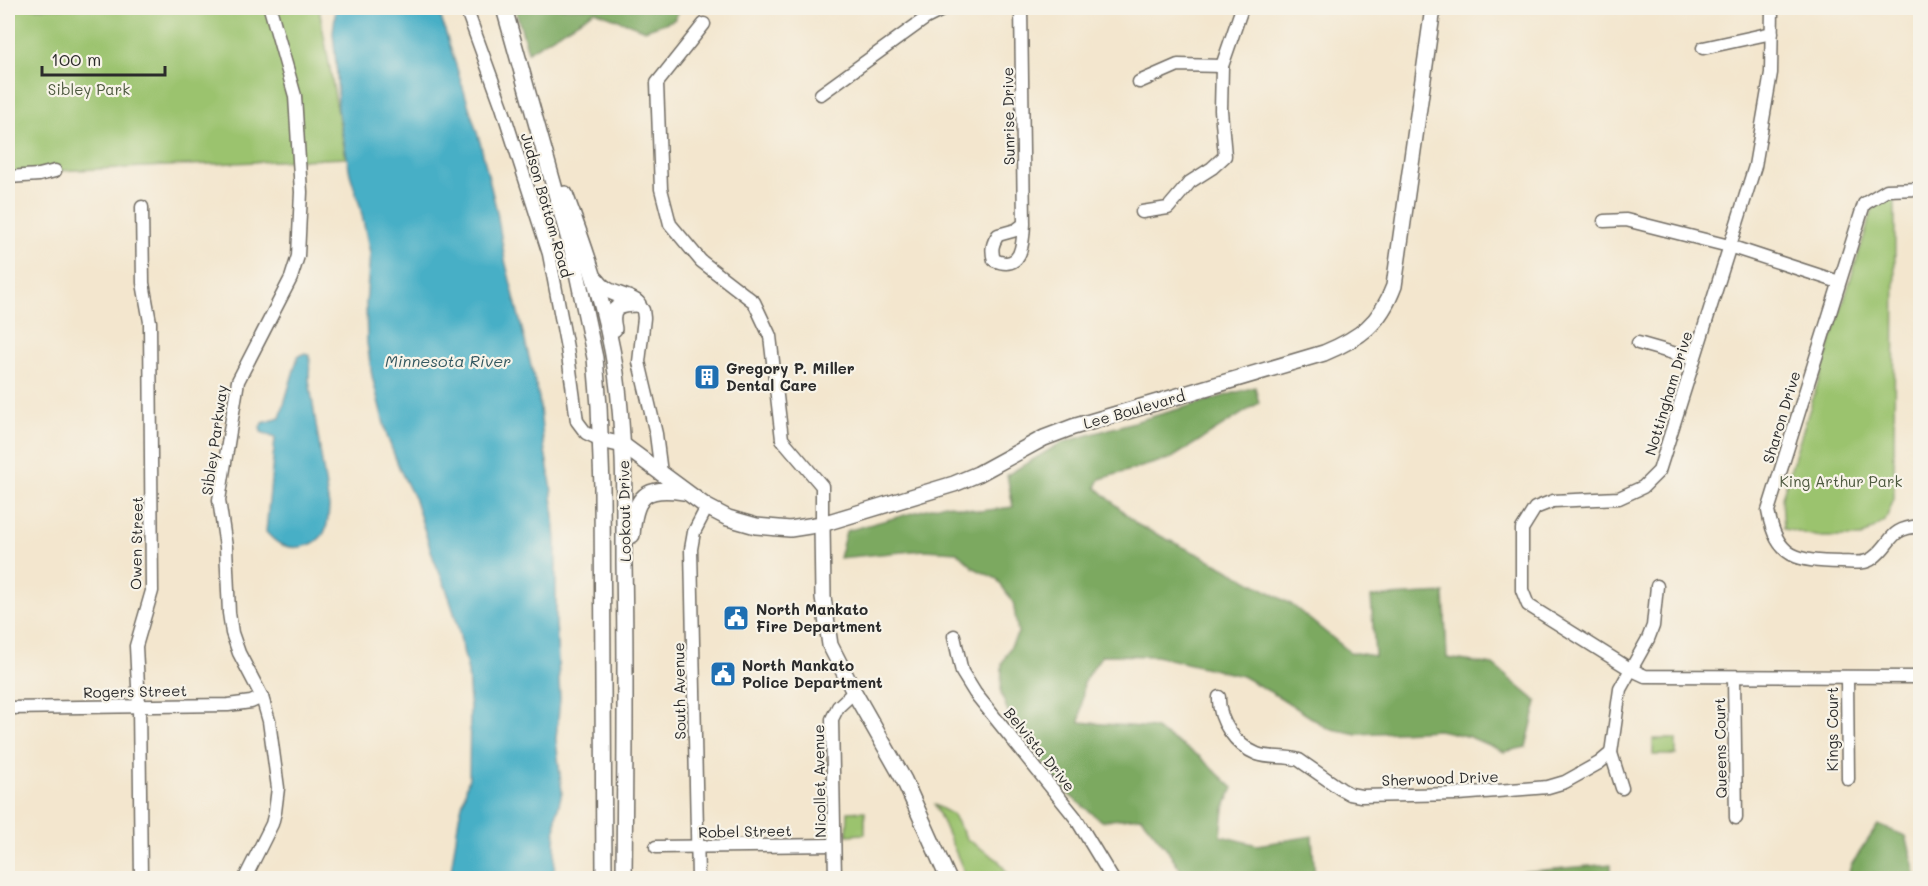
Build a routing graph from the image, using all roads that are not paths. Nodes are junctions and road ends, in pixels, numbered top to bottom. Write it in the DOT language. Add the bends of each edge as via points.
graph roads {
  1 [pos="270,8"];
  2 [pos="466,8"];
  3 [pos="504,8"];
  4 [pos="946,8"];
  5 [pos="1021,8"];
  6 [pos="1242,8"];
  7 [pos="1432,8"];
  8 [pos="1772,8"];
  9 [pos="704,24"];
  10 [pos="1772,33"];
  11 [pos="1703,48"];
  12 [pos="1222,66"];
  13 [pos="1138,81"];
  14 [pos="821,94"];
  15 [pos="547,156"];
  16 [pos="55,171"];
  17 [pos="8,177"];
  18 [pos="1920,189"];
  19 [pos="142,207"];
  20 [pos="1142,212"];
  21 [pos="1604,221"];
  22 [pos="1024,224"];
  23 [pos="1729,246"];
  24 [pos="595,278"];
  25 [pos="1839,282"];
  26 [pos="638,304"];
  27 [pos="1638,343"];
  28 [pos="1694,359"];
  29 [pos="620,405"];
  30 [pos="601,440"];
  31 [pos="623,445"];
  32 [pos="661,473"];
  33 [pos="686,492"];
  34 [pos="707,507"];
  35 [pos="822,524"];
  36 [pos="1920,526"];
  37 [pos="1657,586"];
  38 [pos="625,613"];
  39 [pos="954,636"];
  40 [pos="1630,669"];
  41 [pos="1734,677"];
  42 [pos="1920,677"];
  43 [pos="1847,678"];
  44 [pos="854,692"];
  45 [pos="262,698"];
  46 [pos="1219,698"];
  47 [pos="139,706"];
  48 [pos="8,708"];
  49 [pos="1611,753"];
  50 [pos="1848,779"];
  51 [pos="1622,788"];
  52 [pos="1736,818"];
  53 [pos="834,846"];
  54 [pos="656,847"];
  55 [pos="698,847"];
  56 [pos="141,879"];
  57 [pos="245,879"];
  58 [pos="604,879"];
  59 [pos="624,879"];
  60 [pos="698,879"];
  61 [pos="835,879"];
  62 [pos="948,879"];
  63 [pos="1112,879"];
  1 -- 45 [label="street, Sibley Parkway" via="295,96 301,192 298,256 291,278 238,381 219,500 232,633"];
  2 -- 30 [label="street, Judson Bottom Road" via="549,254 577,421 586,433"];
  3 -- 15 [label="main road, Lookout Drive"];
  4 -- 14 [label="street" via="926,18"];
  5 -- 22 [label="street, Sunrise Drive"];
  6 -- 12 [label="street"];
  7 -- 35 [label="main road, Lee Boulevard" via="1394,286 1375,321 1361,335 1324,353 1073,427 954,484"];
  8 -- 10 [label="street, Nottingham Drive"];
  9 -- 35 [label="street" via="657,83 661,189 670,224 701,261 754,302 770,336 782,439 822,486"];
  10 -- 11 [label="street"];
  10 -- 23 [label="street, Nottingham Drive" via="1771,73 1755,166"];
  12 -- 13 [label="street" via="1178,65"];
  12 -- 20 [label="street" via="1225,156 1190,182 1168,208"];
  15 -- 24 [label="main road, Lookout Drive" via="559,176"];
  15 -- 30 [label="main road, Lookout Drive" via="595,358"];
  16 -- 17 [label="street"];
  18 -- 25 [label="street, Sharon Drive" via="1887,190 1864,204"];
  19 -- 47 [label="street, Owen Street" via="143,283 150,322 152,591 136,646"];
  21 -- 23 [label="street" via="1626,220"];
  23 -- 25 [label="street"];
  23 -- 28 [label="street, Nottingham Drive"];
  24 -- 26 [label="main road" via="610,293"];
  24 -- 29 [label="main road, Lookout Drive"];
  25 -- 36 [label="street, Sharon Drive" via="1768,511 1772,529 1778,543 1792,555 1810,562 1864,562 1873,559 1896,533"];
  26 -- 29 [label="main road" via="625,304 612,314 621,370"];
  26 -- 32 [label="street" via="644,318 639,362"];
  27 -- 28 [label="street"];
  28 -- 40 [label="street, Nottingham Drive" via="1659,471 1643,487 1619,498 1552,501 1535,508 1522,529 1522,590 1528,605"];
  29 -- 31 [label="main road, Lookout Drive"];
  30 -- 31 [label="main road, Lee Boulevard"];
  30 -- 58 [label="main road, Lookout Drive"];
  31 -- 32 [label="main road, Lee Boulevard"];
  31 -- 38 [label="main road, Lookout Drive"];
  32 -- 33 [label="main road, Lee Boulevard"];
  33 -- 34 [label="main road, Lee Boulevard"];
  33 -- 38 [label="main road" via="652,491 637,506"];
  34 -- 35 [label="main road, Lee Boulevard" via="756,526 790,529"];
  34 -- 55 [label="street, South Avenue" via="694,532 691,549"];
  35 -- 44 [label="main road" via="825,620 830,645"];
  37 -- 40 [label="street" via="1653,626"];
  38 -- 59 [label="main road, Lookout Drive"];
  39 -- 63 [label="street, Belvista Drive" via="962,672 975,693 1075,817"];
  40 -- 41 [label="street, Nottingham Drive" via="1645,676"];
  40 -- 49 [label="street" via="1620,689"];
  41 -- 43 [label="street, Nottingham Drive"];
  41 -- 52 [label="street, Queens Court"];
  42 -- 43 [label="street, Nottingham Drive"];
  43 -- 50 [label="street, Kings Court"];
  44 -- 53 [label="street, Nicollet Avenue" via="832,719"];
  44 -- 62 [label="main road" via="904,780"];
  45 -- 47 [label="street, Rogers Street" via="228,705"];
  45 -- 57 [label="street, Sibley Parkway" via="269,721 277,801 272,824"];
  46 -- 49 [label="street, Sherwood Drive" via="1224,723 1247,748 1257,754 1299,760 1341,789 1361,796 1548,787 1599,764"];
  47 -- 48 [label="street, Rogers Street"];
  47 -- 56 [label="street, Owen Street"];
  49 -- 51 [label="street"];
  53 -- 55 [label="street, Robel Street"];
  53 -- 61 [label="street, Nicollet Avenue"];
  54 -- 55 [label="street, Robel Street"];
  55 -- 60 [label="street, South Avenue"];
}
